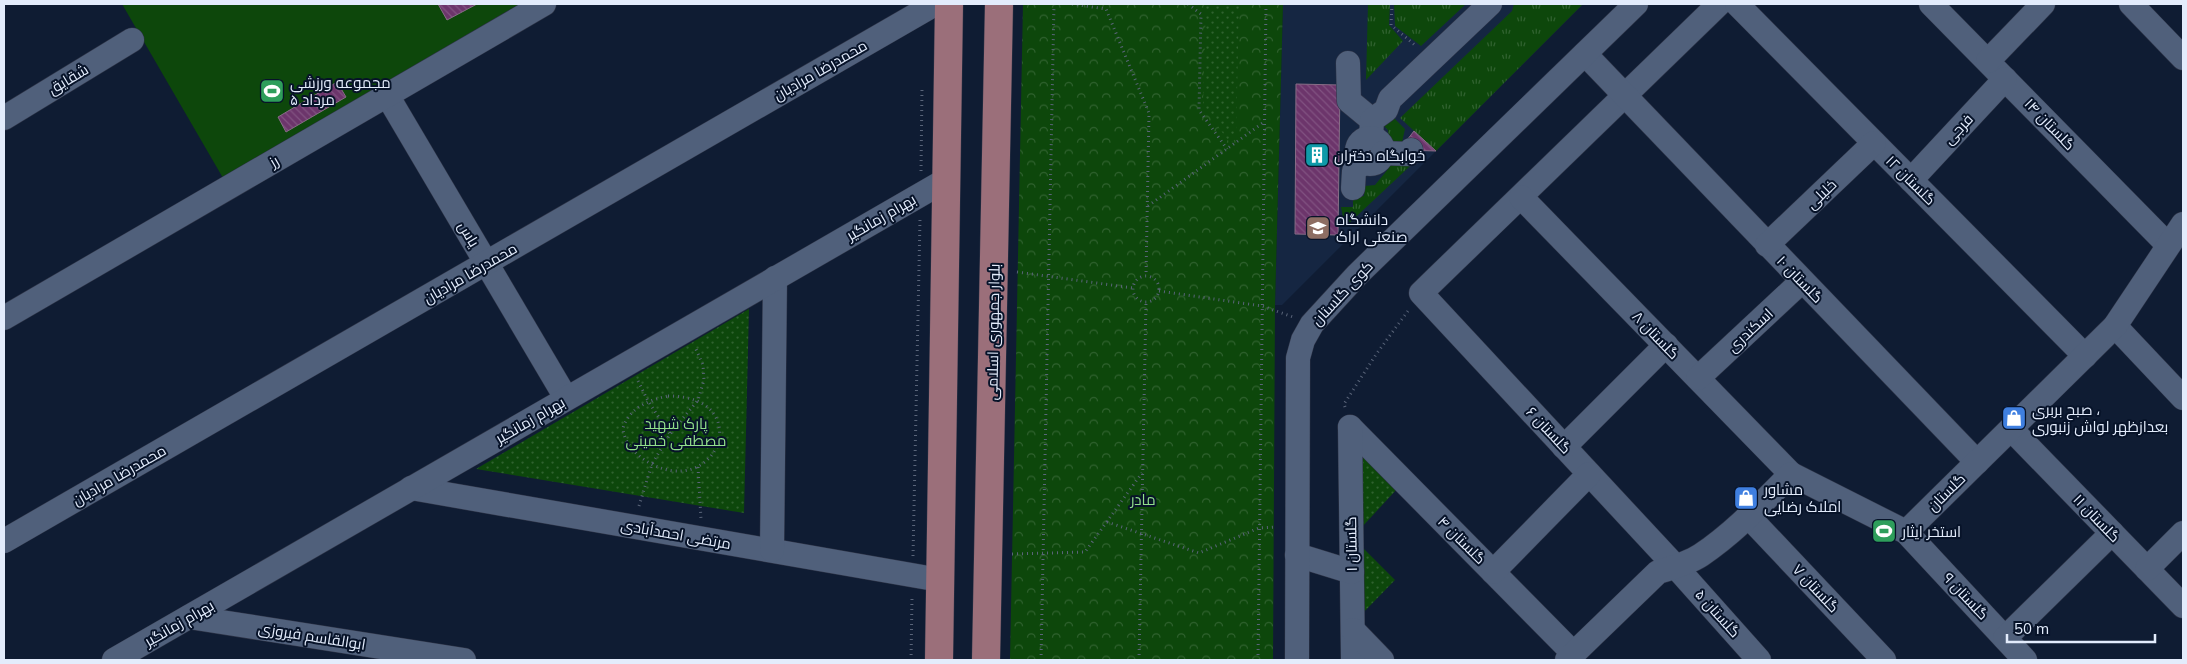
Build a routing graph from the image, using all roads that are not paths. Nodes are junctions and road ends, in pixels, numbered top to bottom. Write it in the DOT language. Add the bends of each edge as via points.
graph roads {
  1 [pos="544,4"];
  2 [pos="936,4"];
  3 [pos="949,4"];
  4 [pos="999,4"];
  5 [pos="1490,4"];
  6 [pos="1636,4"];
  7 [pos="1719,4"];
  8 [pos="1737,4"];
  9 [pos="1931,4"];
  10 [pos="2043,4"];
  11 [pos="2132,4"];
  12 [pos="132,40"];
  13 [pos="1585,54"];
  14 [pos="2183,58"];
  15 [pos="1988,62"];
  16 [pos="1348,63"];
  17 [pos="2006,79"];
  18 [pos="387,95"];
  19 [pos="1624,96"];
  20 [pos="4,118"];
  21 [pos="1372,143"];
  22 [pos="1874,143"];
  23 [pos="1411,150"];
  24 [pos="946,180"];
  25 [pos="1911,180"];
  26 [pos="1353,188"];
  27 [pos="1521,197"];
  28 [pos="2183,224"];
  29 [pos="1767,245"];
  30 [pos="2168,245"];
  31 [pos="486,263"];
  32 [pos="775,278"];
  33 [pos="1802,281"];
  34 [pos="4,318"];
  35 [pos="2115,326"];
  36 [pos="1666,345"];
  37 [pos="2085,356"];
  38 [pos="1698,378"];
  39 [pos="566,398"];
  40 [pos="2183,398"];
  41 [pos="1350,427"];
  42 [pos="2011,429"];
  43 [pos="1564,447"];
  44 [pos="1977,462"];
  45 [pos="1589,474"];
  46 [pos="1791,474"];
  47 [pos="411,488"];
  48 [pos="1748,516"];
  49 [pos="1906,532"];
  50 [pos="2112,533"];
  51 [pos="2183,533"];
  52 [pos="4,541"];
  53 [pos="772,550"];
  54 [pos="1297,555"];
  55 [pos="1676,566"];
  56 [pos="2147,569"];
  57 [pos="1352,572"];
  58 [pos="1493,572"];
  59 [pos="940,580"];
  60 [pos="2183,606"];
  61 [pos="189,617"];
  62 [pos="1353,630"];
  63 [pos="2005,638"];
  64 [pos="1571,657"];
  65 [pos="114,660"];
  66 [pos="464,660"];
  67 [pos="939,660"];
  68 [pos="986,660"];
  69 [pos="1297,660"];
  70 [pos="1353,660"];
  71 [pos="1382,660"];
  72 [pos="1760,660"];
  73 [pos="1884,660"];
  74 [pos="2025,660"];
  1 -- 18 [label="street, رز"];
  2 -- 31 [label="street, محمدرضا مرادیان"];
  3 -- 24 [label="main road"];
  4 -- 68 [label="main road, بلوار جمهوری اسلامی"];
  5 -- 21 [label="street" via="1390,99"];
  6 -- 13 [label="street, کوی گلستان"];
  7 -- 19 [label="street"];
  8 -- 22 [label="street, گلستان ۱۲"];
  9 -- 15 [label="street, گلستان ۱۴"];
  10 -- 15 [label="street"];
  11 -- 14 [label="street"];
  12 -- 20 [label="street, شقایق"];
  13 -- 19 [label="street, گلستان ۱۰"];
  13 -- 54 [label="street, کوی گلستان" via="1357,275 1312,324 1298,358"];
  15 -- 17 [label="street, گلستان ۱۴"];
  16 -- 21 [label="street" via="1349,101"];
  17 -- 25 [label="street, فرجی"];
  17 -- 30 [label="street, گلستان ۱۴"];
  18 -- 31 [label="street, یاس"];
  18 -- 34 [label="street, رز"];
  19 -- 27 [label="street"];
  19 -- 29 [label="street, گلستان ۱۰"];
  21 -- 23 [label="street" via="1409,154"];
  21 -- 26 [label="street" via="1354,172"];
  22 -- 25 [label="street, گلستان ۱۲"];
  22 -- 29 [label="street, خلیلی"];
  24 -- 32 [label="street, بهرام زمانگیر"];
  24 -- 59 [label="main road"];
  25 -- 37 [label="street, گلستان ۱۲"];
  27 -- 36 [label="street, گلستان ۸"];
  27 -- 43 [label="street, گلستان ۶" via="1421,294"];
  28 -- 30 [label="street, گلستان"];
  29 -- 33 [label="street, گلستان ۱۰"];
  30 -- 35 [label="street, گلستان"];
  31 -- 39 [label="street, یاس"];
  31 -- 52 [label="street, محمدرضا مرادیان"];
  32 -- 39 [label="street, بهرام زمانگیر"];
  32 -- 53 [label="street"];
  33 -- 38 [label="street, اسکندری"];
  33 -- 44 [label="street, گلستان ۱۰"];
  35 -- 37 [label="street, گلستان"];
  35 -- 40 [label="street"];
  36 -- 38 [label="street, گلستان ۸"];
  36 -- 43 [label="street"];
  37 -- 42 [label="street, گلستان"];
  38 -- 46 [label="street, گلستان ۸"];
  39 -- 47 [label="street, بهرام زمانگیر"];
  41 -- 57 [label="street, گلستان ۱"];
  41 -- 58 [label="street, گلستان ۴"];
  42 -- 44 [label="street, گلستان"];
  42 -- 50 [label="street, گلستان ۱۱"];
  43 -- 45 [label="street, گلستان ۶"];
  44 -- 49 [label="street, گلستان"];
  45 -- 55 [label="street, گلستان ۶"];
  45 -- 58 [label="street"];
  46 -- 48 [label="street"];
  46 -- 49 [label="street"];
  47 -- 53 [label="street, مرتضی احمدآبادی"];
  47 -- 61 [label="street, بهرام زمانگیر"];
  48 -- 55 [label="street" via="1701,555"];
  48 -- 73 [label="street, گلستان ۷"];
  49 -- 63 [label="street, گلستان ۹"];
  50 -- 56 [label="street, گلستان ۱۱"];
  50 -- 63 [label="street"];
  51 -- 56 [label="street"];
  53 -- 59 [label="street, مرتضی احمدآبادی"];
  54 -- 57 [label="street"];
  54 -- 69 [label="street, کوی گلستان"];
  55 -- 64 [label="street" via="1658,572"];
  55 -- 72 [label="street, گلستان ۵"];
  56 -- 60 [label="street, گلستان ۱۱"];
  57 -- 62 [label="street, گلستان ۱"];
  58 -- 64 [label="street, گلستان ۴"];
  59 -- 67 [label="main road"];
  61 -- 65 [label="street, بهرام زمانگیر"];
  61 -- 66 [label="street, ابوالقاسم فیروزی"];
  62 -- 70 [label="street, گلستان ۱"];
  62 -- 71 [label="street"];
  63 -- 74 [label="street, گلستان ۹"];
}
